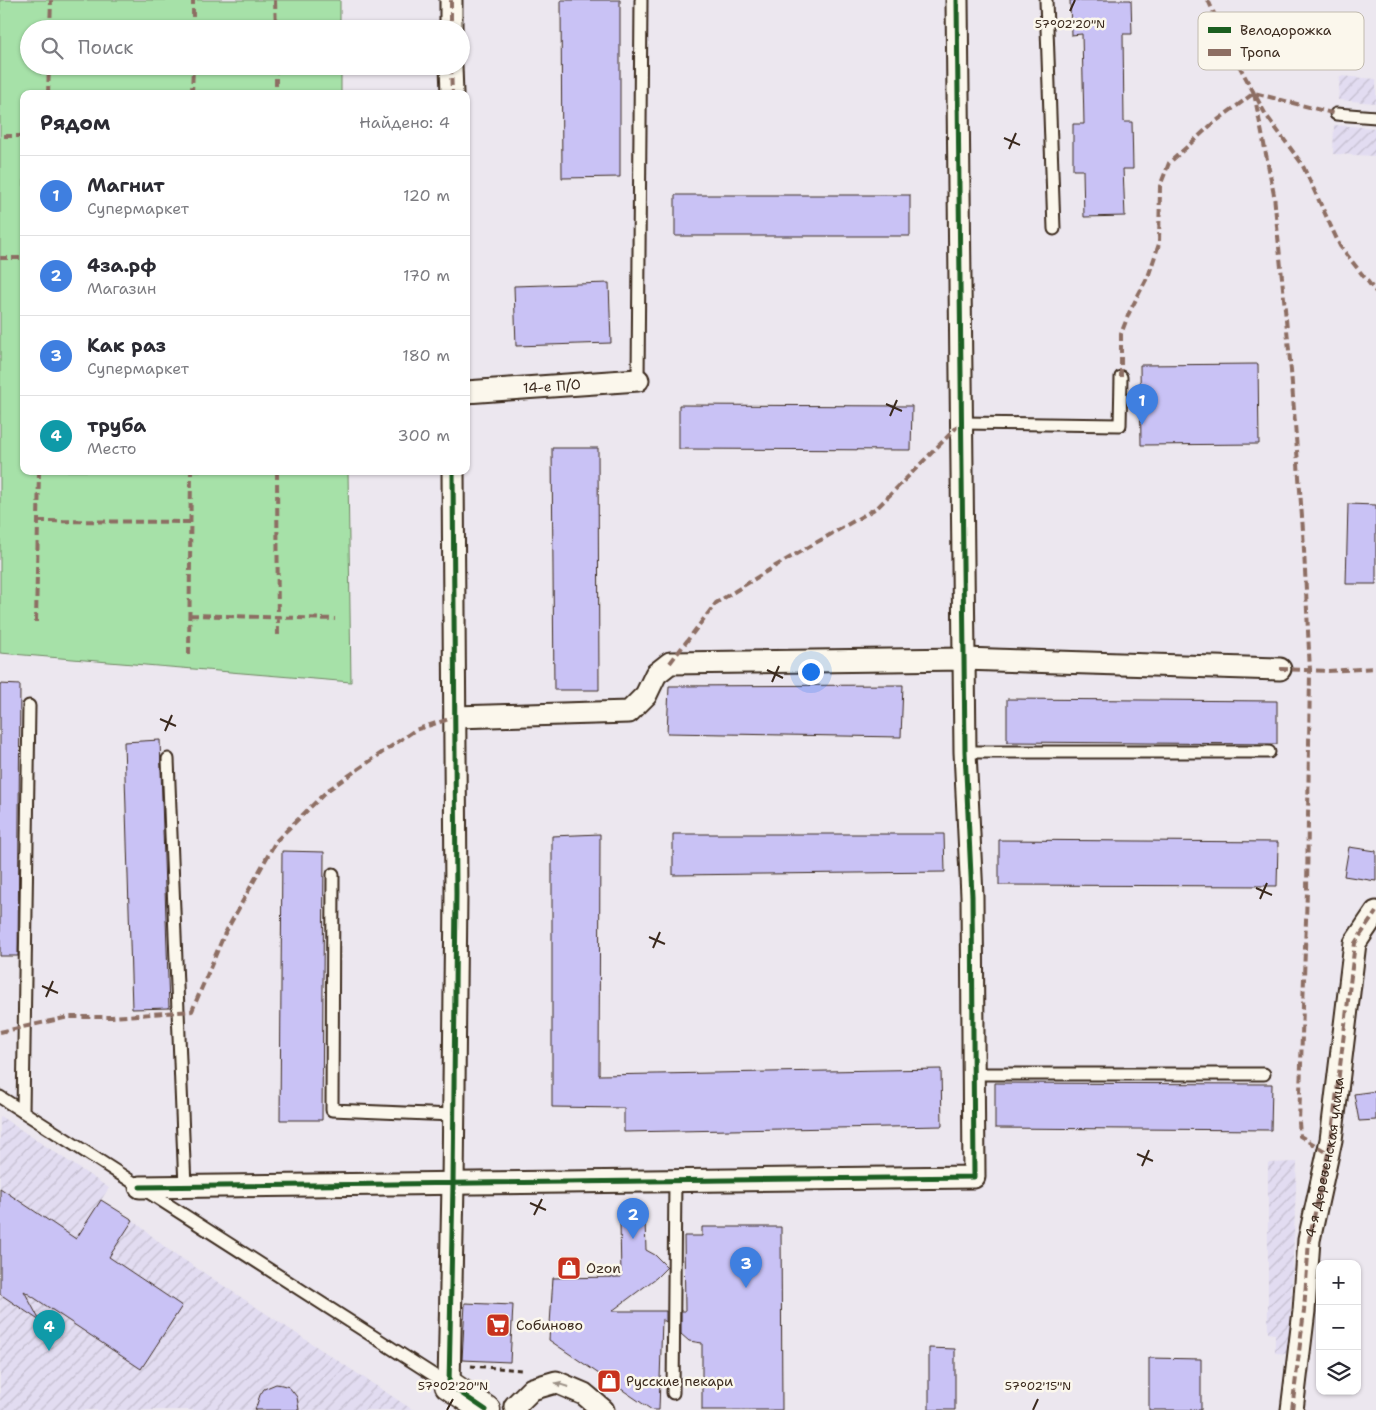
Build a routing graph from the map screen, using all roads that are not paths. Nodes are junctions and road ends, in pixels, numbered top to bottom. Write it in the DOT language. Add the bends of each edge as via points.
graph roads {
  1 [pos="451,0"];
  2 [pos="641,0"];
  3 [pos="957,0"];
  4 [pos="1046,0"];
  5 [pos="451,20"];
  6 [pos="452,75"];
  7 [pos="452,90"];
  8 [pos="1336,114"];
  9 [pos="1376,117"];
  10 [pos="1054,229"];
  11 [pos="1121,377"];
  12 [pos="638,380"];
  13 [pos="470,392"];
  14 [pos="961,424"];
  15 [pos="454,475"];
  16 [pos="964,659"];
  17 [pos="1280,669"];
  18 [pos="29,706"];
  19 [pos="454,717"];
  20 [pos="965,752"];
  21 [pos="1269,752"];
  22 [pos="168,759"];
  23 [pos="333,874"];
  24 [pos="1376,912"];
  25 [pos="973,1074"];
  26 [pos="1264,1074"];
  27 [pos="0,1096"];
  28 [pos="23,1112"];
  29 [pos="453,1115"];
  30 [pos="675,1181"];
  31 [pos="453,1184"];
  32 [pos="140,1187"];
  33 [pos="185,1187"];
  34 [pos="449,1385"];
  35 [pos="673,1393"];
  36 [pos="486,1410"];
  37 [pos="516,1410"];
  38 [pos="604,1410"];
  39 [pos="1292,1410"];
  1 -- 5 [label="street"];
  2 -- 12 [label="lane"];
  3 -- 14 [label="street"];
  4 -- 10 [label="lane"];
  6 -- 7 [label="street"];
  8 -- 9 [label="lane"];
  11 -- 14 [label="lane" via="1120,425"];
  12 -- 13 [label="street, 14-е П/О"];
  14 -- 16 [label="street"];
  15 -- 19 [label="street"];
  16 -- 17 [label="street"];
  16 -- 19 [label="street" via="670,663 656,674 646,696 629,712"];
  16 -- 20 [label="street"];
  18 -- 28 [label="lane"];
  19 -- 29 [label="street"];
  20 -- 21 [label="lane"];
  20 -- 25 [label="street" via="972,896"];
  22 -- 33 [label="lane"];
  23 -- 29 [label="lane" via="332,1110"];
  24 -- 39 [label="street, 4-я Деревенская улица" via="1355,943 1331,1140 1309,1240"];
  25 -- 26 [label="lane"];
  25 -- 30 [label="street" via="974,1177"];
  27 -- 28 [label="lane"];
  28 -- 32 [label="lane"];
  29 -- 31 [label="street"];
  30 -- 31 [label="street"];
  30 -- 35 [label="lane"];
  31 -- 33 [label="street"];
  31 -- 34 [label="street"];
  32 -- 33 [label="street"];
  32 -- 34 [label="lane"];
  34 -- 36 [label="street"];
  38 -- 37 [label="street, one-way" via="584,1394 556,1382 532,1389 515,1406"];
}
